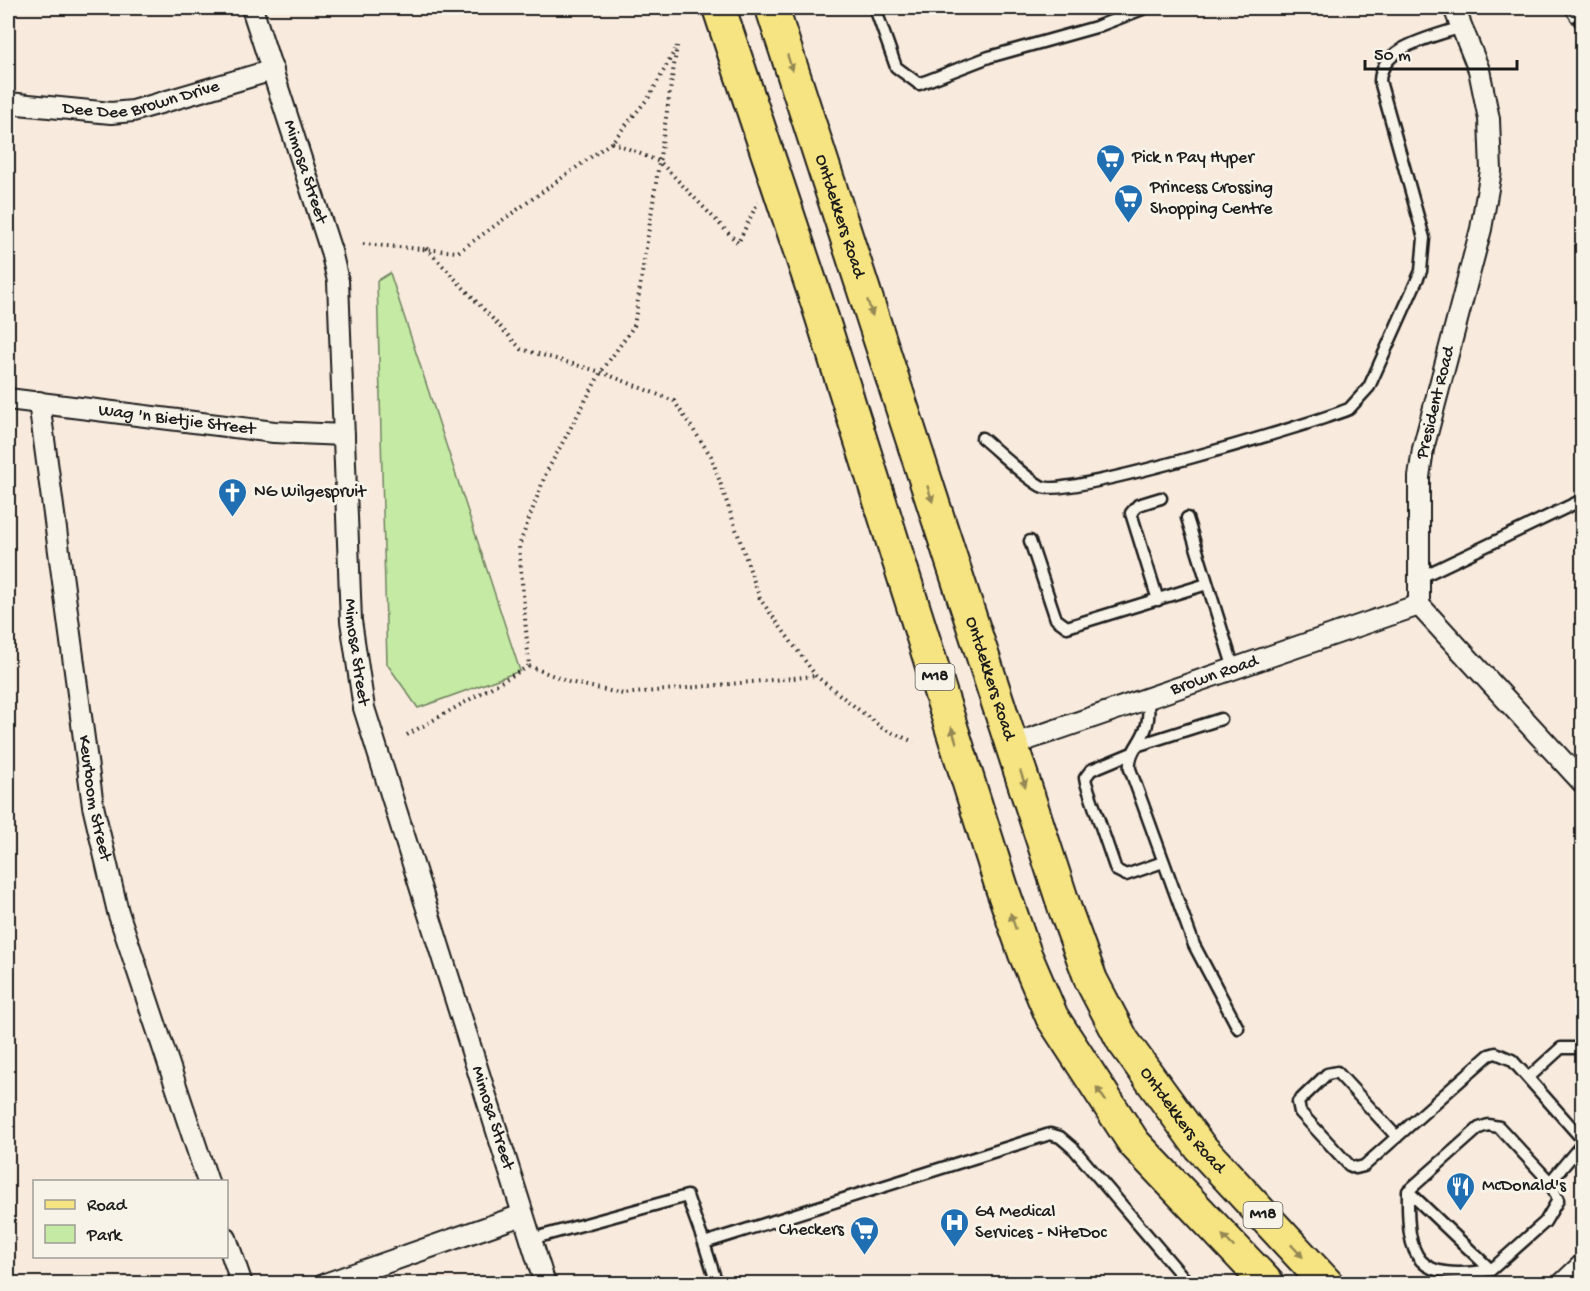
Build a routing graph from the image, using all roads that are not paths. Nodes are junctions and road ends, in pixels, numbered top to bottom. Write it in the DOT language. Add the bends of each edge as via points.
graph roads {
  1 [pos="252,8"];
  2 [pos="719,8"];
  3 [pos="772,8"];
  4 [pos="875,8"];
  5 [pos="1145,8"];
  6 [pos="1454,8"];
  7 [pos="1464,26"];
  8 [pos="273,70"];
  9 [pos="8,103"];
  10 [pos="8,399"];
  11 [pos="39,402"];
  12 [pos="344,435"];
  13 [pos="982,438"];
  14 [pos="1161,498"];
  15 [pos="1582,500"];
  16 [pos="1187,518"];
  17 [pos="1030,541"];
  18 [pos="1419,578"];
  19 [pos="1207,584"];
  20 [pos="1158,600"];
  21 [pos="1419,605"];
  22 [pos="1234,669"];
  23 [pos="1147,699"];
  24 [pos="1221,719"];
  25 [pos="1012,745"];
  26 [pos="1135,749"];
  27 [pos="1581,778"];
  28 [pos="1163,862"];
  29 [pos="1238,1029"];
  30 [pos="1582,1048"];
  31 [pos="1528,1078"];
  32 [pos="1398,1137"];
  33 [pos="1582,1142"];
  34 [pos="207,1180"];
  35 [pos="1550,1182"];
  36 [pos="1408,1191"];
  37 [pos="522,1215"];
  38 [pos="531,1239"];
  39 [pos="704,1243"];
  40 [pos="228,1244"];
  41 [pos="1582,1265"];
  42 [pos="1491,1270"];
  43 [pos="1182,1281"];
  44 [pos="242,1284"];
  45 [pos="325,1284"];
  46 [pos="545,1284"];
  47 [pos="717,1284"];
  48 [pos="1268,1284"];
  49 [pos="1327,1284"];
  50 [pos="1562,1284"];
  1 -- 8 [label="street, Mimosa Street"];
  48 -- 2 [label="main road, M18, one-way" via="1134,1143 1052,1017 1002,888"];
  3 -- 25 [label="main road, Ontdekkers Road / M18, one-way"];
  4 -- 5 [label="lane" via="897,67 919,84 989,57 1096,27"];
  6 -- 7 [label="street, President Road"];
  7 -- 13 [label="lane" via="1395,52 1383,63 1380,81 1425,251 1421,271 1369,387 1349,409 1117,478 1056,489 1043,487"];
  7 -- 18 [label="street, President Road" via="1479,70 1489,119 1491,171 1481,229 1423,449 1419,477"];
  8 -- 9 [label="street, Dee Dee Brown Drive" via="133,111 111,113"];
  8 -- 12 [label="street, Mimosa Street" via="338,281"];
  10 -- 11 [label="street, Wag 'n Bietjie Street"];
  11 -- 12 [label="street, Wag 'n Bietjie Street" via="274,432"];
  11 -- 34 [label="street, Keurboom Street" via="93,806 118,912"];
  12 -- 37 [label="street, Mimosa Street" via="351,621 364,708"];
  14 -- 20 [label="lane" via="1138,505 1131,513"];
  15 -- 18 [label="lane"];
  16 -- 19 [label="lane"];
  17 -- 20 [label="lane" via="1056,619 1067,627"];
  18 -- 21 [label="street, President Road"];
  19 -- 20 [label="lane"];
  19 -- 22 [label="lane"];
  21 -- 22 [label="street, Brown Road"];
  21 -- 27 [label="street"];
  22 -- 23 [label="street, Brown Road"];
  23 -- 25 [label="street, Brown Road"];
  23 -- 26 [label="lane" via="1149,720"];
  24 -- 26 [label="lane"];
  25 -- 49 [label="main road, Ontdekkers Road / M18, one-way" via="1091,980 1123,1041 1200,1147"];
  26 -- 28 [label="lane" via="1130,770"];
  26 -- 28 [label="lane" via="1091,770 1086,783 1116,870 1126,874"];
  28 -- 29 [label="lane" via="1194,945"];
  30 -- 31 [label="lane" via="1561,1048"];
  31 -- 32 [label="lane" via="1504,1055 1489,1055"];
  31 -- 33 [label="lane"];
  32 -- 32 [label="lane" via="1337,1072 1327,1074 1298,1102 1300,1112 1356,1168 1364,1166"];
  33 -- 35 [label="lane"];
  35 -- 36 [label="lane" via="1499,1127 1488,1125 1479,1128"];
  35 -- 42 [label="lane" via="1558,1200 1555,1208 1545,1222"];
  36 -- 42 [label="lane"];
  36 -- 42 [label="lane" via="1408,1233 1412,1250 1422,1261 1448,1274"];
  37 -- 38 [label="street, Mimosa Street"];
  37 -- 45 [label="street"];
  38 -- 39 [label="lane" via="687,1196"];
  38 -- 46 [label="street, Mimosa Street"];
  39 -- 43 [label="lane" via="1050,1134 1074,1149"];
  39 -- 47 [label="lane"];
  40 -- 44 [label="street"];
  41 -- 50 [label="street"];
}
